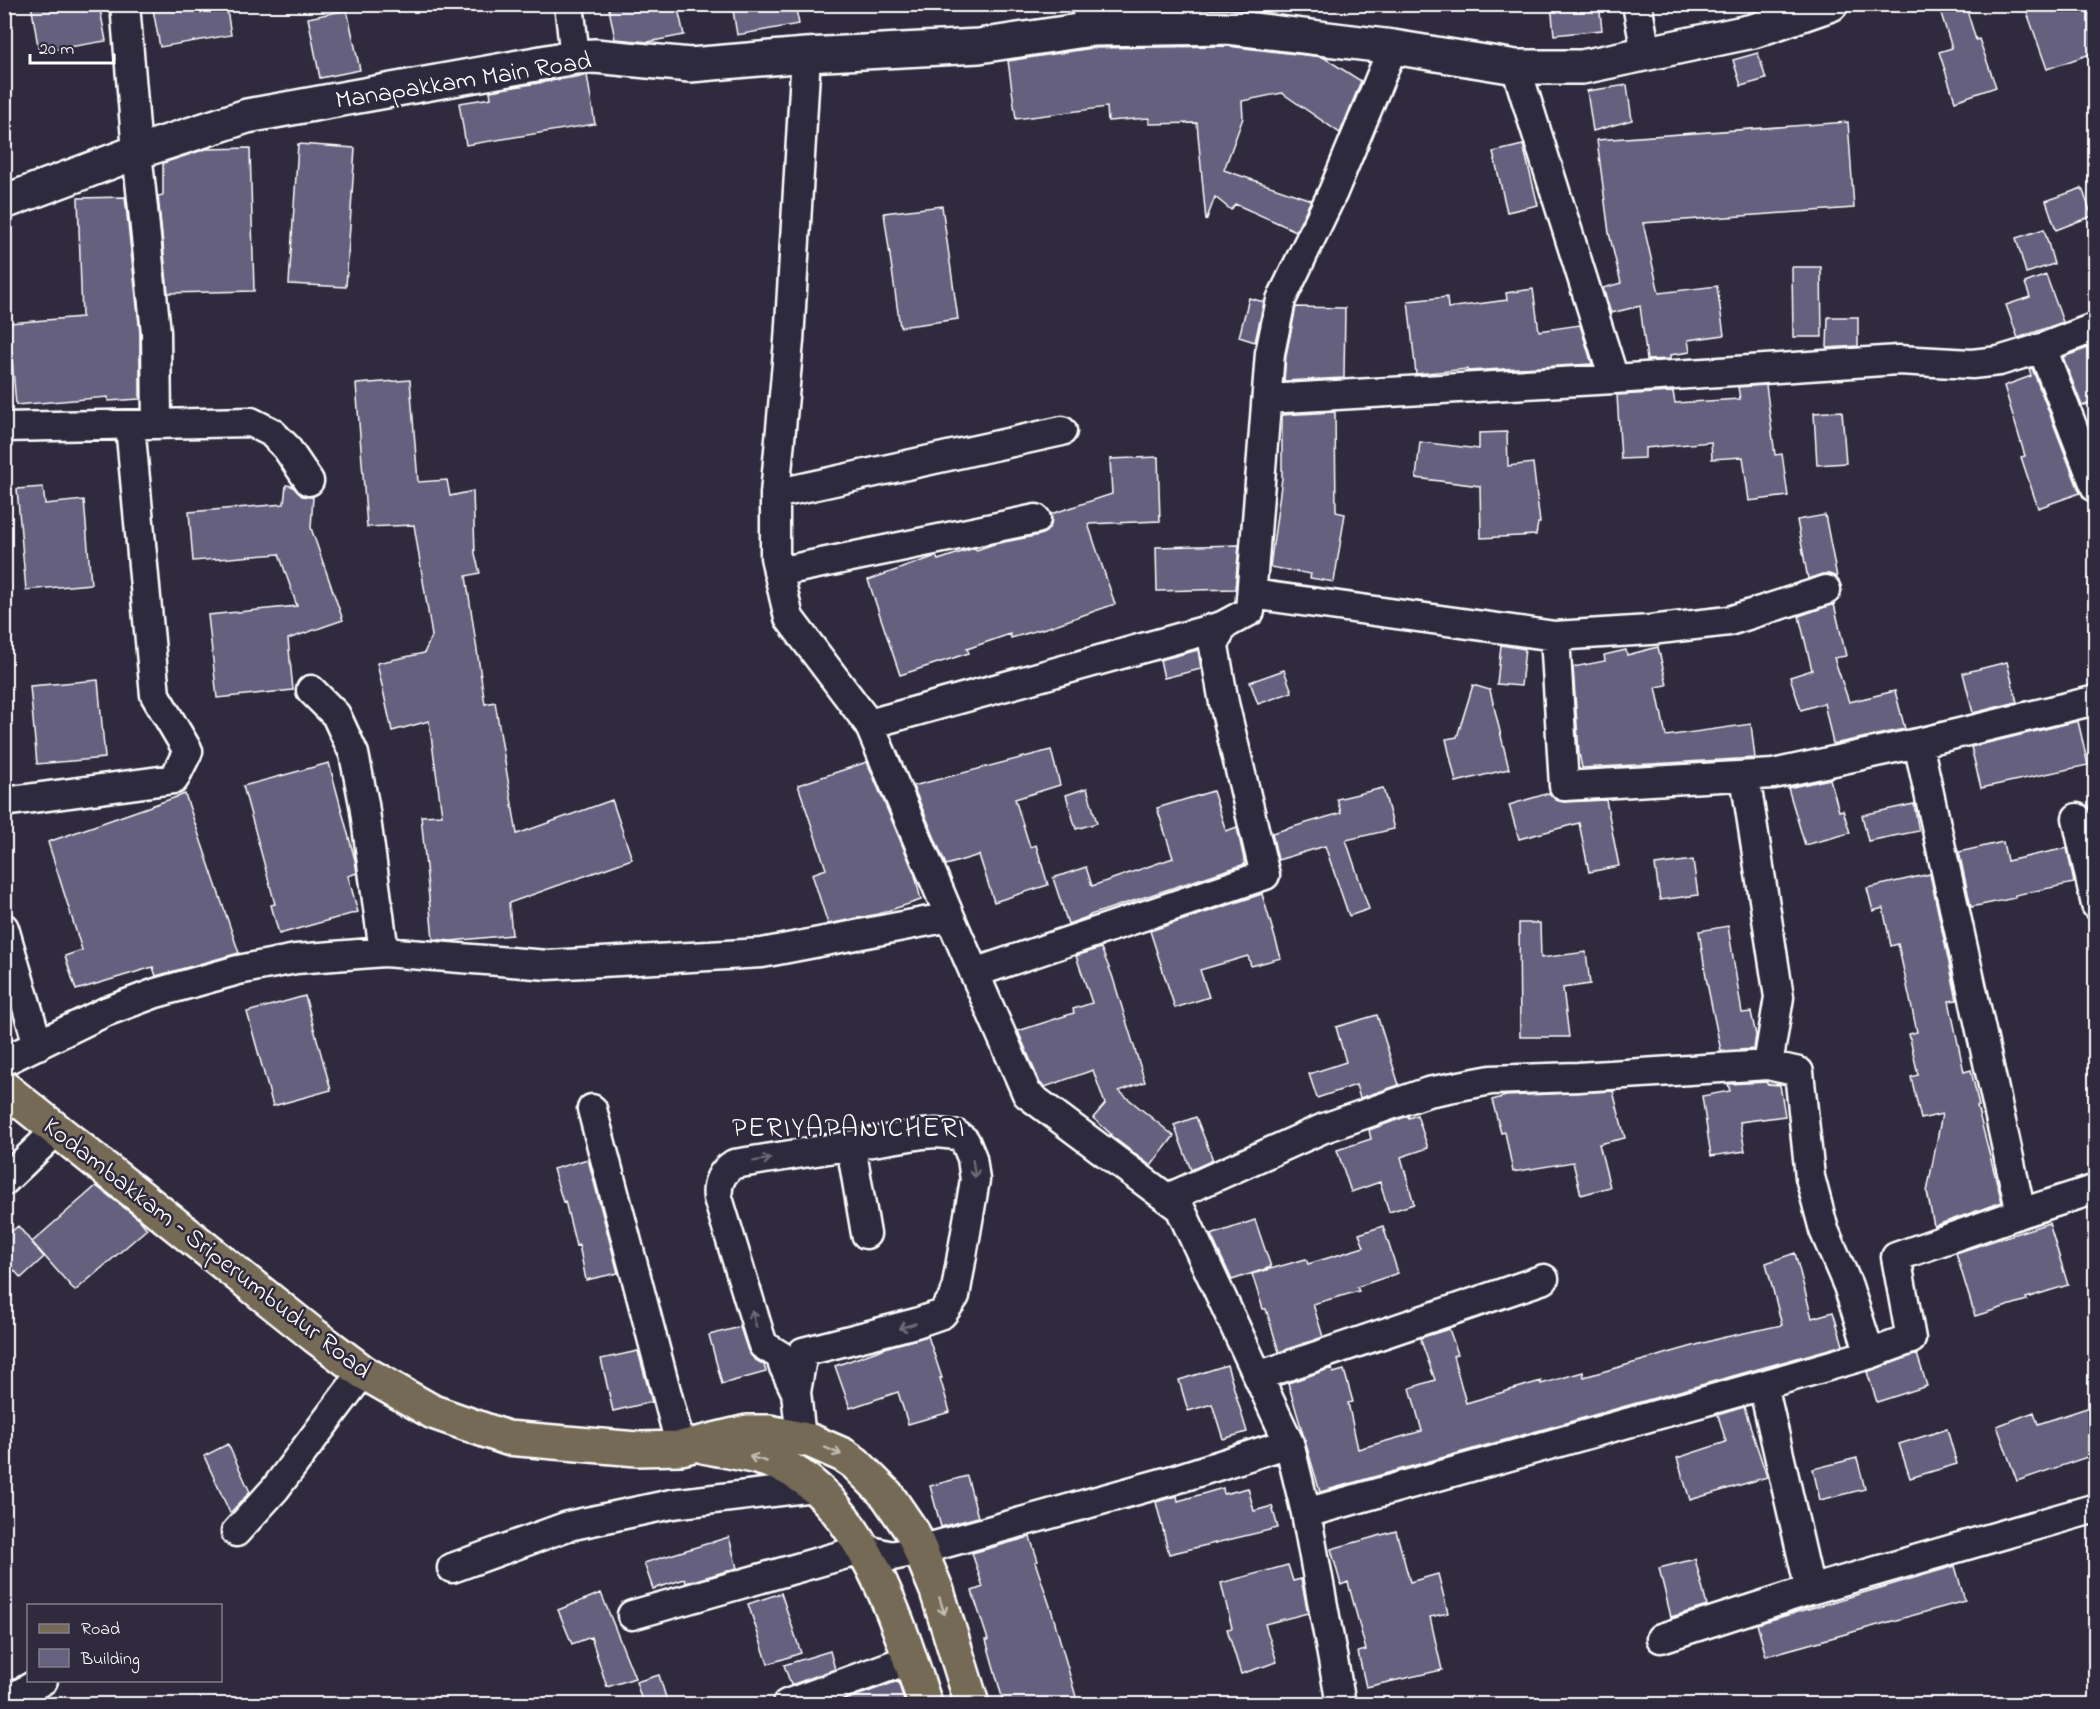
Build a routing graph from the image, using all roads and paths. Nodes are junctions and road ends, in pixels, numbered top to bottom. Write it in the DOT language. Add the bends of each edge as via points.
graph roads {
  1 [pos="125,4"];
  2 [pos="569,4"];
  3 [pos="1637,4"];
  4 [pos="1831,4"];
  5 [pos="1090,17"];
  6 [pos="1393,47"];
  7 [pos="1646,53"];
  8 [pos="806,55"];
  9 [pos="576,57"];
  10 [pos="1516,67"];
  11 [pos="136,152"];
  12 [pos="4,202"];
  13 [pos="2096,327"];
  14 [pos="2042,348"];
  15 [pos="1614,379"];
  16 [pos="1267,399"];
  17 [pos="143,425"];
  18 [pos="4,427"];
  19 [pos="1062,431"];
  20 [pos="309,482"];
  21 [pos="2096,488"];
  22 [pos="775,494"];
  23 [pos="1036,519"];
  24 [pos="778,572"];
  25 [pos="1826,590"];
  26 [pos="1252,594"];
  27 [pos="1221,626"];
  28 [pos="1555,636"];
  29 [pos="311,690"];
  30 [pos="2096,700"];
  31 [pos="869,724"];
  32 [pos="1918,743"];
  33 [pos="1745,776"];
  34 [pos="4,802"];
  35 [pos="2077,818"];
  36 [pos="2096,905"];
  37 [pos="950,917"];
  38 [pos="4,928"];
  39 [pos="384,952"];
  40 [pos="974,973"];
  41 [pos="38,1045"];
  42 [pos="4,1061"];
  43 [pos="1768,1065"];
  44 [pos="4,1088"];
  45 [pos="592,1109"];
  46 [pos="58,1129"];
  47 [pos="851,1146"];
  48 [pos="4,1181"];
  49 [pos="2096,1189"];
  50 [pos="1168,1198"];
  51 [pos="2021,1213"];
  52 [pos="866,1234"];
  53 [pos="1544,1280"];
  54 [pos="1870,1354"];
  55 [pos="792,1359"];
  56 [pos="363,1372"];
  57 [pos="1258,1376"];
  58 [pos="1763,1385"];
  59 [pos="801,1439"];
  60 [pos="1288,1443"];
  61 [pos="688,1446"];
  62 [pos="814,1486"];
  63 [pos="2096,1508"];
  64 [pos="1306,1513"];
  65 [pos="236,1532"];
  66 [pos="864,1549"];
  67 [pos="920,1550"];
  68 [pos="452,1568"];
  69 [pos="1810,1590"];
  70 [pos="632,1615"];
  71 [pos="1661,1638"];
  72 [pos="910,1659"];
  73 [pos="40,1682"];
  74 [pos="4,1704"];
  75 [pos="787,1704"];
  76 [pos="925,1704"];
  77 [pos="972,1704"];
  78 [pos="1341,1704"];
  1 -- 11 [label="street"];
  2 -- 9 [label="street"];
  3 -- 7 [label="street"];
  4 -- 7 [label="main road, Manapakkam Main Road" via="1753,31"];
  5 -- 6 [label="main road, Manapakkam Main Road" via="1228,27"];
  5 -- 8 [label="main road, Manapakkam Main Road" via="979,46"];
  6 -- 10 [label="main road, Manapakkam Main Road"];
  6 -- 16 [label="street" via="1333,192 1281,300 1270,353"];
  7 -- 10 [label="main road, Manapakkam Main Road" via="1582,67"];
  8 -- 9 [label="main road, Manapakkam Main Road" via="690,65"];
  8 -- 22 [label="street" via="789,341"];
  9 -- 11 [label="main road, Manapakkam Main Road" via="247,116"];
  10 -- 15 [label="street"];
  11 -- 12 [label="main road, Manapakkam Main Road"];
  11 -- 17 [label="street" via="156,332"];
  13 -- 14 [label="street"];
  14 -- 15 [label="street" via="1999,361 1972,364 1898,360"];
  14 -- 21 [label="street"];
  15 -- 16 [label="street"];
  16 -- 26 [label="street"];
  17 -- 18 [label="street"];
  17 -- 20 [label="street" via="251,422 272,432"];
  17 -- 34 [label="street" via="155,695 189,751 174,779"];
  19 -- 22 [label="street"];
  22 -- 24 [label="street"];
  23 -- 24 [label="street"];
  24 -- 31 [label="street" via="789,618"];
  25 -- 28 [label="street" via="1729,621"];
  26 -- 27 [label="street" via="1250,611"];
  26 -- 28 [label="street"];
  27 -- 31 [label="street"];
  27 -- 40 [label="street" via="1214,646 1216,658 1265,875"];
  28 -- 33 [label="street" via="1564,786"];
  29 -- 39 [label="street" via="336,715 354,754"];
  30 -- 32 [label="street"];
  31 -- 37 [label="street"];
  32 -- 33 [label="street" via="1773,774"];
  32 -- 51 [label="street"];
  33 -- 43 [label="street" via="1779,997"];
  35 -- 36 [label="street"];
  37 -- 39 [label="street" via="738,954 549,965"];
  37 -- 40 [label="street"];
  38 -- 41 [label="street"];
  39 -- 41 [label="street" via="296,958 238,970 136,1000"];
  40 -- 50 [label="street" via="1027,1094"];
  41 -- 42 [label="street"];
  43 -- 50 [label="street" via="1491,1080 1428,1092 1324,1128"];
  43 -- 54 [label="street" via="1799,1072 1810,1177 1824,1230 1848,1286"];
  44 -- 46 [label="main road, Kodambakkam – Sriperumbudur Road"];
  45 -- 61 [label="street"];
  46 -- 48 [label="street"];
  46 -- 56 [label="main road, Kodambakkam – Sriperumbudur Road"];
  47 -- 52 [label="street"];
  55 -- 47 [label="street, one-way" via="763,1345 717,1185 734,1164"];
  47 -- 55 [label="street, one-way" via="936,1133 957,1135 965,1141 975,1180 955,1296 942,1314"];
  49 -- 51 [label="street"];
  50 -- 57 [label="street" via="1180,1208"];
  51 -- 54 [label="street" via="1896,1257 1911,1340"];
  53 -- 57 [label="street"];
  54 -- 58 [label="street"];
  55 -- 59 [label="street"];
  56 -- 61 [label="main road, Kodambakkam – Sriperumbudur Road" via="433,1412 507,1438 637,1449"];
  56 -- 65 [label="street" via="275,1489"];
  57 -- 60 [label="street"];
  58 -- 64 [label="street"];
  58 -- 69 [label="street"];
  59 -- 61 [label="main road, Kodambakkam – Sriperumbudur Road" via="747,1432"];
  59 -- 67 [label="main road, Kodambakkam – Sriperumbudur Road, one-way" via="855,1462 887,1495"];
  60 -- 64 [label="street"];
  60 -- 67 [label="street" via="1173,1480"];
  62 -- 61 [label="main road, Kodambakkam – Sriperumbudur Road, one-way" via="790,1470 759,1458"];
  62 -- 66 [label="main road, Kodambakkam – Sriperumbudur Road"];
  62 -- 68 [label="street" via="672,1504 606,1517 568,1526"];
  63 -- 69 [label="street"];
  64 -- 78 [label="street"];
  66 -- 67 [label="street" via="892,1556"];
  66 -- 70 [label="street"];
  66 -- 72 [label="main road, Kodambakkam – Sriperumbudur Road"];
  67 -- 77 [label="main road, Kodambakkam – Sriperumbudur Road, one-way" via="938,1591"];
  69 -- 71 [label="street"];
  72 -- 75 [label="street"];
  72 -- 76 [label="main road, Kodambakkam – Sriperumbudur Road"];
  73 -- 74 [label="street"];
}
